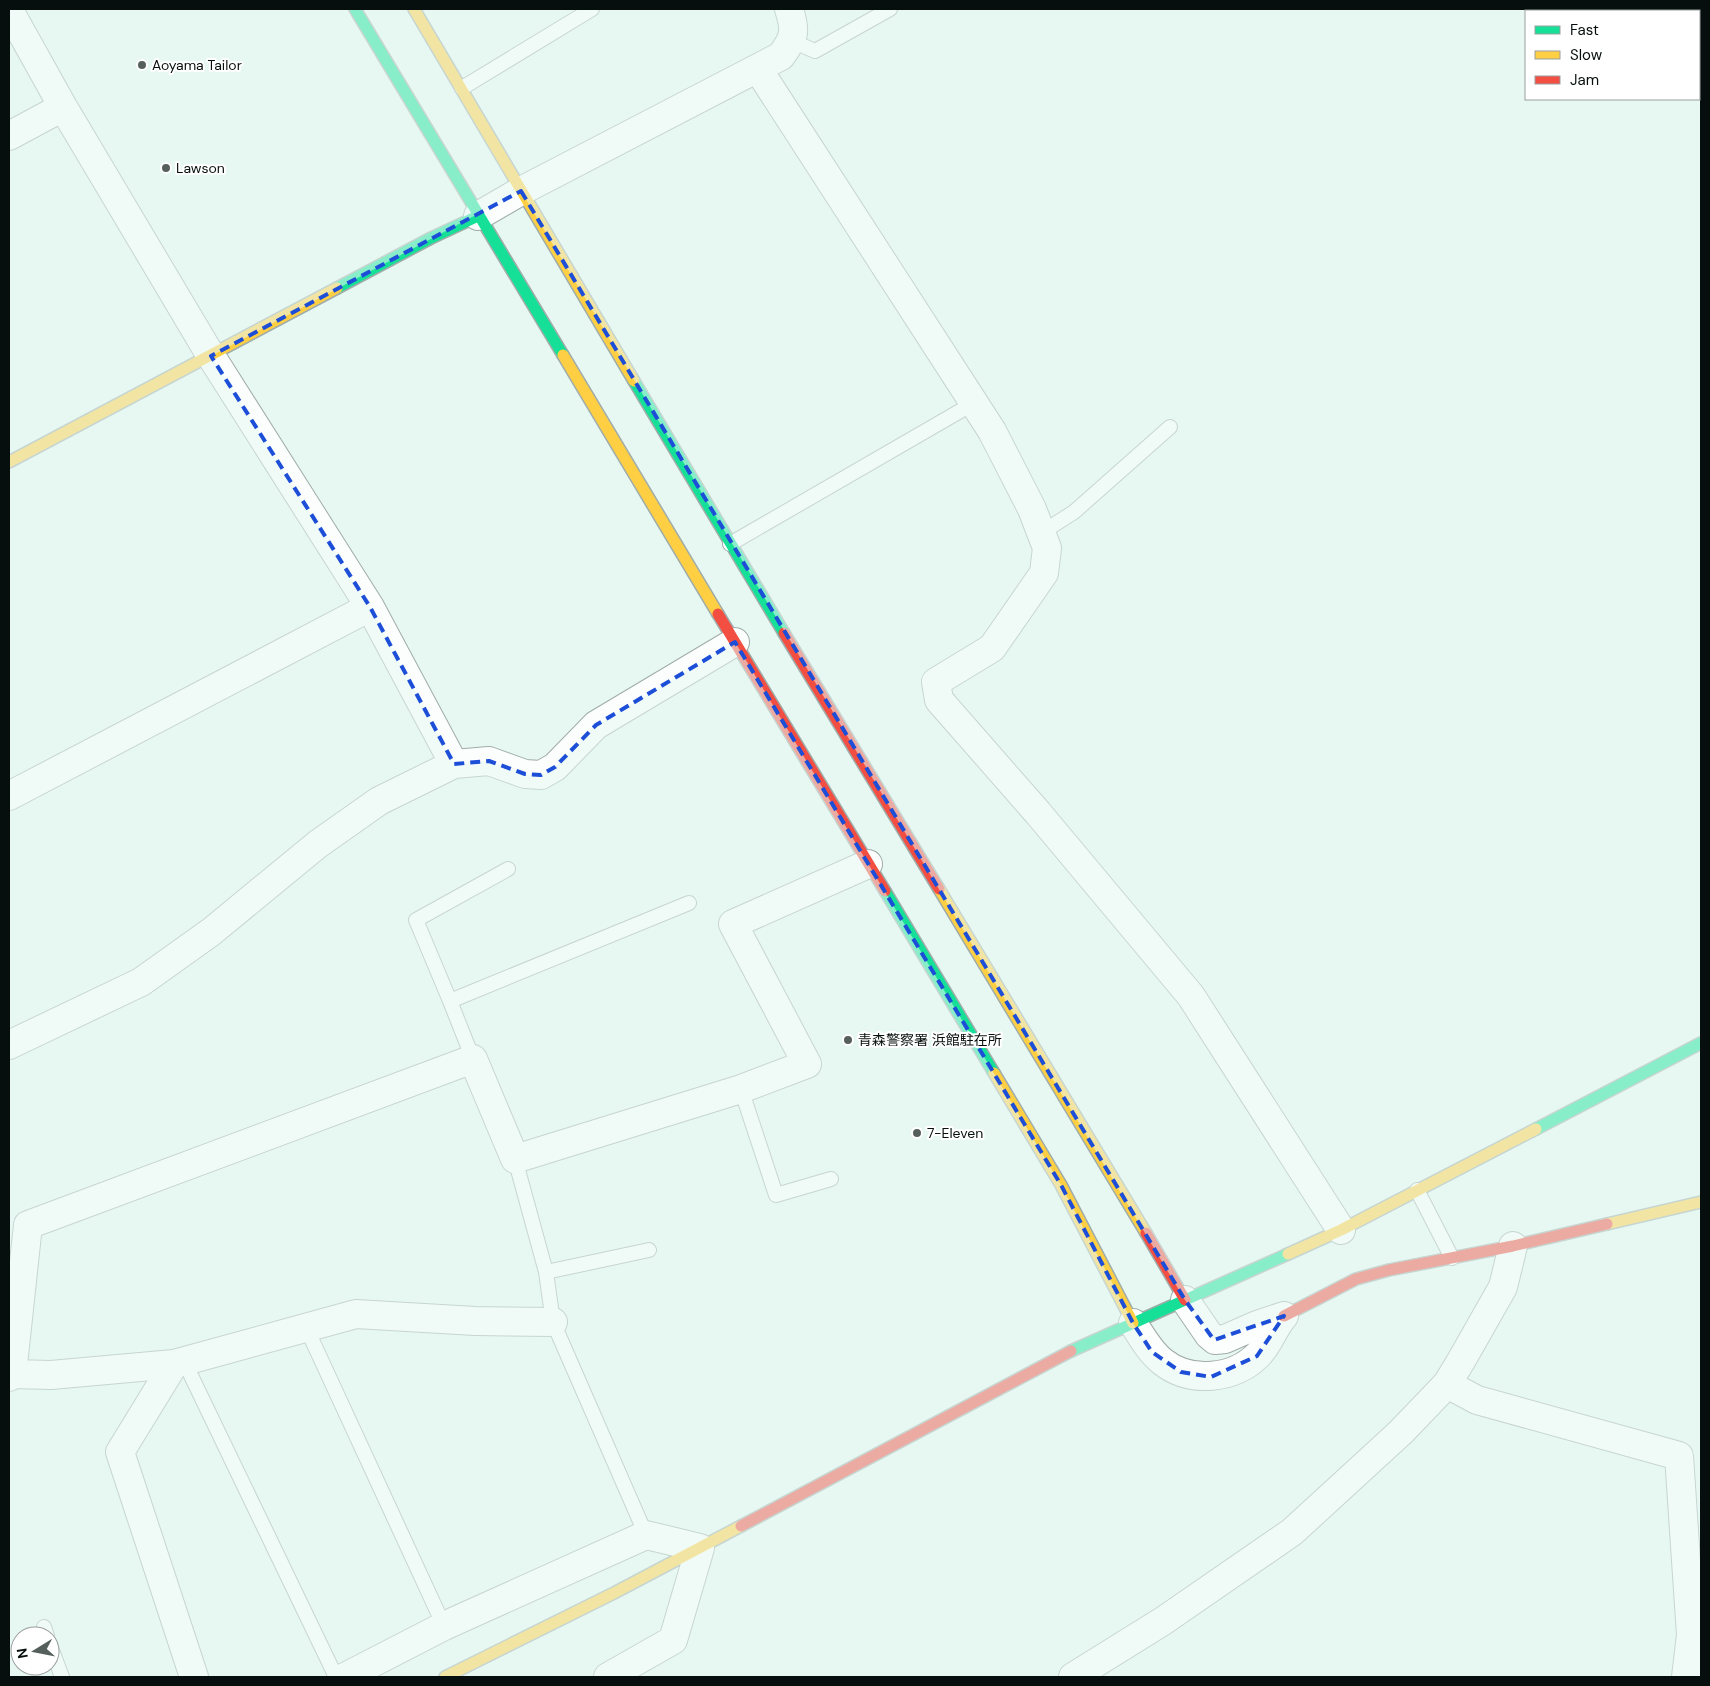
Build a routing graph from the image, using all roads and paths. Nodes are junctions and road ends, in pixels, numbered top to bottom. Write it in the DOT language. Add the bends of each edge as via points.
graph roads {
  1 [pos="354,9"];
  2 [pos="414,9"];
  3 [pos="592,9"];
  4 [pos="789,9"];
  5 [pos="890,9"];
  6 [pos="9,10"];
  7 [pos="792,41"];
  8 [pos="758,69"];
  9 [pos="462,88"];
  10 [pos="64,107"];
  11 [pos="9,136"];
  12 [pos="522,191"];
  13 [pos="478,216"];
  14 [pos="211,356"];
  15 [pos="974,403"];
  16 [pos="1170,427"];
  17 [pos="9,462"];
  18 [pos="1041,533"];
  19 [pos="730,544"];
  20 [pos="370,607"];
  21 [pos="735,642"];
  22 [pos="454,764"];
  23 [pos="9,796"];
  24 [pos="868,864"];
  25 [pos="508,869"];
  26 [pos="689,903"];
  27 [pos="450,1001"];
  28 [pos="1701,1043"];
  29 [pos="9,1045"];
  30 [pos="473,1058"];
  31 [pos="741,1089"];
  32 [pos="515,1159"];
  33 [pos="831,1180"];
  34 [pos="1417,1190"];
  35 [pos="1701,1202"];
  36 [pos="1342,1230"];
  37 [pos="1513,1246"];
  38 [pos="649,1250"];
  39 [pos="17,1252"];
  40 [pos="1452,1258"];
  41 [pos="546,1272"];
  42 [pos="1185,1300"];
  43 [pos="1284,1316"];
  44 [pos="553,1322"];
  45 [pos="1133,1323"];
  46 [pos="306,1327"];
  47 [pos="179,1362"];
  48 [pos="10,1376"];
  49 [pos="1447,1384"];
  50 [pos="646,1535"];
  51 [pos="700,1548"];
  52 [pos="1695,1602"];
  53 [pos="444,1626"];
  54 [pos="1696,1639"];
  55 [pos="194,1677"];
  56 [pos="336,1677"];
  57 [pos="345,1677"];
  58 [pos="445,1677"];
  59 [pos="608,1677"];
  60 [pos="1073,1677"];
  61 [pos="1686,1677"];
  1 -- 13 [label="street"];
  2 -- 9 [label="street"];
  3 -- 9 [label="lane"];
  4 -- 7 [label="street" via="794,26"];
  5 -- 7 [label="lane" via="815,51"];
  6 -- 10 [label="street"];
  7 -- 8 [label="street" via="781,56"];
  8 -- 12 [label="street"];
  8 -- 15 [label="street"];
  9 -- 12 [label="street"];
  10 -- 11 [label="street"];
  10 -- 14 [label="street"];
  12 -- 13 [label="street"];
  12 -- 19 [label="street"];
  13 -- 14 [label="street"];
  13 -- 21 [label="street"];
  14 -- 17 [label="street"];
  14 -- 20 [label="street"];
  15 -- 18 [label="street" via="992,431"];
  15 -- 19 [label="lane"];
  16 -- 18 [label="lane" via="1074,512"];
  18 -- 36 [label="street" via="1047,548 1044,573 992,648 936,682 939,700 1192,996"];
  19 -- 42 [label="street"];
  20 -- 22 [label="street"];
  20 -- 23 [label="street"];
  21 -- 22 [label="street" via="596,725 555,767 542,775 525,774 489,761"];
  21 -- 24 [label="street"];
  22 -- 29 [label="street" via="379,801 318,844 211,932 141,982"];
  24 -- 31 [label="street" via="733,924 807,1064"];
  24 -- 45 [label="street" via="1061,1186"];
  25 -- 27 [label="lane" via="416,920"];
  26 -- 27 [label="lane"];
  27 -- 30 [label="lane"];
  28 -- 34 [label="street"];
  30 -- 32 [label="street"];
  30 -- 39 [label="street" via="28,1225"];
  31 -- 32 [label="street"];
  31 -- 33 [label="lane" via="776,1195"];
  32 -- 41 [label="lane"];
  34 -- 36 [label="street"];
  34 -- 40 [label="lane"];
  35 -- 37 [label="street"];
  36 -- 42 [label="street"];
  37 -- 40 [label="street"];
  37 -- 49 [label="street" via="1503,1287"];
  38 -- 41 [label="lane"];
  39 -- 48 [label="street"];
  40 -- 43 [label="street" via="1356,1279"];
  41 -- 44 [label="lane"];
  42 -- 43 [label="street" via="1216,1340"];
  42 -- 45 [label="street"];
  43 -- 45 [label="street" via="1257,1356 1226,1373 1210,1377 1193,1376 1170,1367 1152,1352"];
  44 -- 46 [label="street" via="356,1314"];
  44 -- 50 [label="lane"];
  45 -- 51 [label="street" via="1075,1349"];
  46 -- 47 [label="street"];
  46 -- 53 [label="lane"];
  47 -- 48 [label="street"];
  47 -- 55 [label="street" via="120,1452"];
  47 -- 56 [label="lane"];
  49 -- 52 [label="street" via="1477,1400 1679,1456"];
  49 -- 60 [label="street" via="1401,1432 1292,1532 1163,1621"];
  50 -- 51 [label="street"];
  50 -- 53 [label="street"];
  51 -- 58 [label="street"];
  51 -- 59 [label="street" via="673,1640"];
  52 -- 54 [label="street"];
  53 -- 57 [label="street"];
  54 -- 61 [label="street"];
}
